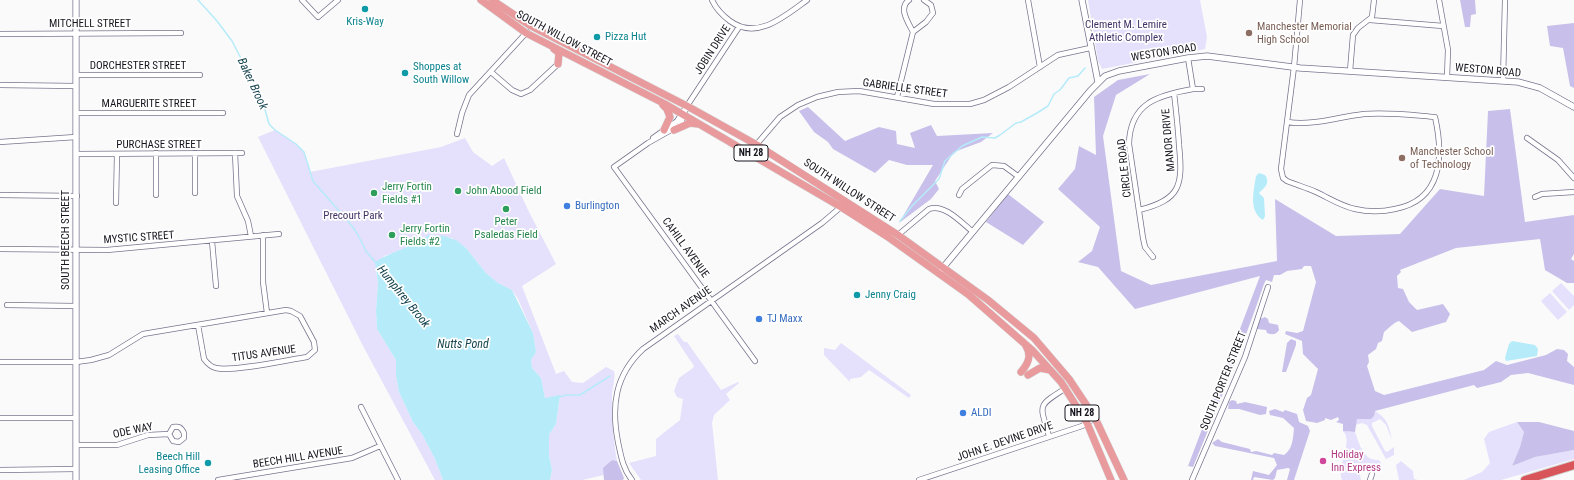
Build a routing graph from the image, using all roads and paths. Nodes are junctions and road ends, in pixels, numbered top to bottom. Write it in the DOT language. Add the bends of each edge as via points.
graph roads {
  1 [pos="76,0"];
  2 [pos="302,0"];
  3 [pos="338,0"];
  4 [pos="481,0"];
  5 [pos="492,0"];
  6 [pos="712,0"];
  7 [pos="807,0"];
  8 [pos="909,0"];
  9 [pos="924,0"];
  10 [pos="1028,0"];
  11 [pos="1082,0"];
  12 [pos="1300,0"];
  13 [pos="1374,0"];
  14 [pos="1439,0"];
  15 [pos="1505,0"];
  16 [pos="1370,20"];
  17 [pos="531,26"];
  18 [pos="1444,26"];
  19 [pos="739,27"];
  20 [pos="913,32"];
  21 [pos="76,33"];
  22 [pos="181,33"];
  23 [pos="526,33"];
  24 [pos="0,34"];
  25 [pos="553,47"];
  26 [pos="1090,48"];
  27 [pos="567,55"];
  28 [pos="1188,58"];
  29 [pos="558,64"];
  30 [pos="1040,67"];
  31 [pos="1294,68"];
  32 [pos="1350,71"];
  33 [pos="491,72"];
  34 [pos="76,75"];
  35 [pos="200,75"];
  36 [pos="1447,77"];
  37 [pos="1503,81"];
  38 [pos="1098,82"];
  39 [pos="0,85"];
  40 [pos="76,86"];
  41 [pos="1193,89"];
  42 [pos="1202,89"];
  43 [pos="1174,93"];
  44 [pos="648,95"];
  45 [pos="897,97"];
  46 [pos="687,106"];
  47 [pos="1574,107"];
  48 [pos="76,113"];
  49 [pos="223,113"];
  50 [pos="683,114"];
  51 [pos="1287,122"];
  52 [pos="705,127"];
  53 [pos="664,130"];
  54 [pos="674,130"];
  55 [pos="457,134"];
  56 [pos="76,137"];
  57 [pos="1526,138"];
  58 [pos="0,142"];
  59 [pos="648,143"];
  60 [pos="757,145"];
  61 [pos="750,152"];
  62 [pos="196,153"];
  63 [pos="235,153"];
  64 [pos="242,153"];
  65 [pos="76,154"];
  66 [pos="117,154"];
  67 [pos="156,154"];
  68 [pos="1019,177"];
  69 [pos="1574,178"];
  70 [pos="1574,192"];
  71 [pos="195,193"];
  72 [pos="156,195"];
  73 [pos="959,195"];
  74 [pos="0,196"];
  75 [pos="76,196"];
  76 [pos="1536,197"];
  77 [pos="116,202"];
  78 [pos="844,204"];
  79 [pos="1139,210"];
  80 [pos="973,232"];
  81 [pos="279,234"];
  82 [pos="263,235"];
  83 [pos="898,235"];
  84 [pos="251,236"];
  85 [pos="212,241"];
  86 [pos="0,249"];
  87 [pos="76,249"];
  88 [pos="1153,257"];
  89 [pos="944,267"];
  90 [pos="938,273"];
  91 [pos="216,286"];
  92 [pos="1268,287"];
  93 [pos="711,300"];
  94 [pos="7,305"];
  95 [pos="75,306"];
  96 [pos="267,313"];
  97 [pos="198,325"];
  98 [pos="1024,342"];
  99 [pos="755,361"];
  100 [pos="0,362"];
  101 [pos="76,362"];
  102 [pos="1052,372"];
  103 [pos="1066,388"];
  104 [pos="361,407"];
  105 [pos="0,418"];
  106 [pos="76,418"];
  107 [pos="1095,418"];
  108 [pos="1087,423"];
  109 [pos="169,434"];
  110 [pos="1049,436"];
  111 [pos="76,445"];
  112 [pos="380,446"];
  113 [pos="1574,465"];
  114 [pos="76,469"];
  115 [pos="0,470"];
  116 [pos="1372,474"];
  117 [pos="234,479"];
  118 [pos="76,480"];
  119 [pos="218,480"];
  120 [pos="398,480"];
  121 [pos="632,480"];
  122 [pos="919,480"];
  123 [pos="1111,480"];
  124 [pos="1124,480"];
  125 [pos="1192,480"];
  126 [pos="1370,480"];
  127 [pos="1525,480"];
  1 -- 21 [label="street, SOUTH BEECH STREET"];
  2 -- 3 [label="street" via="318,17"];
  4 -- 23 [label="main road, SOUTH WILLOW STREET / NH 28"];
  5 -- 17 [label="main road, SOUTH WILLOW STREET / NH 28"];
  6 -- 19 [label="street" via="722,15"];
  7 -- 19 [label="street, JOBIN DRIVE" via="769,25 759,28"];
  8 -- 20 [label="street" via="904,6 904,12"];
  9 -- 20 [label="street" via="931,5 933,13"];
  10 -- 30 [label="street"];
  11 -- 26 [label="street"];
  12 -- 31 [label="street"];
  13 -- 16 [label="street"];
  14 -- 18 [label="street"];
  15 -- 37 [label="street"];
  16 -- 18 [label="street"];
  16 -- 32 [label="street" via="1353,35"];
  17 -- 23 [label="street"];
  17 -- 46 [label="main road, SOUTH WILLOW STREET / NH 28"];
  18 -- 36 [label="street" via="1448,56"];
  19 -- 46 [label="street, JOBIN DRIVE"];
  20 -- 45 [label="street"];
  21 -- 22 [label="street, MITCHELL STREET"];
  21 -- 24 [label="street, MITCHELL STREET"];
  21 -- 34 [label="street, SOUTH BEECH STREET"];
  23 -- 25 [label="main road, SOUTH WILLOW STREET / NH 28"];
  23 -- 33 [label="street"];
  25 -- 27 [label="main road, SOUTH WILLOW STREET / NH 28"];
  25 -- 29 [label="main road" via="559,53"];
  26 -- 30 [label="street, GABRIELLE STREET" via="1058,55"];
  26 -- 38 [label="street"];
  27 -- 29 [label="main road"];
  27 -- 44 [label="main road, SOUTH WILLOW STREET / NH 28"];
  28 -- 31 [label="street, WESTON ROAD" via="1213,56"];
  28 -- 38 [label="street, WESTON ROAD" via="1118,71"];
  28 -- 41 [label="street"];
  29 -- 33 [label="street" via="530,90 521,94 512,90"];
  30 -- 45 [label="street, GABRIELLE STREET" via="1009,87 970,104 934,104"];
  31 -- 32 [label="street, WESTON ROAD"];
  31 -- 51 [label="street"];
  32 -- 36 [label="street, WESTON ROAD"];
  33 -- 55 [label="street" via="467,99"];
  34 -- 35 [label="street, DORCHESTER STREET"];
  34 -- 40 [label="street, SOUTH BEECH STREET"];
  36 -- 37 [label="street, WESTON ROAD"];
  37 -- 47 [label="street, WESTON ROAD" via="1540,88"];
  38 -- 68 [label="street, WESTON ROAD"];
  39 -- 40 [label="street"];
  40 -- 48 [label="street, SOUTH BEECH STREET"];
  41 -- 42 [label="street, CIRCLE ROAD"];
  41 -- 43 [label="street, CIRCLE ROAD"];
  43 -- 79 [label="street, MANOR DRIVE" via="1181,178 1172,195 1162,203"];
  43 -- 79 [label="street, CIRCLE ROAD" via="1160,96 1146,104 1134,118 1129,146"];
  44 -- 50 [label="main road, SOUTH WILLOW STREET / NH 28"];
  44 -- 53 [label="main road" via="669,112 670,120"];
  45 -- 60 [label="street, GABRIELLE STREET" via="859,91 817,97 780,117"];
  46 -- 50 [label="street, JOBIN DRIVE"];
  46 -- 60 [label="main road, SOUTH WILLOW STREET / NH 28"];
  48 -- 49 [label="street, MARGUERITE STREET"];
  48 -- 56 [label="street, SOUTH BEECH STREET"];
  50 -- 52 [label="main road, SOUTH WILLOW STREET / NH 28"];
  50 -- 53 [label="street"];
  50 -- 54 [label="street" via="681,123"];
  51 -- 51 [label="street" via="1306,124 1379,113 1435,117 1440,146 1437,173 1429,191 1407,206 1379,211 1353,209 1283,178 1281,168"];
  52 -- 54 [label="main road" via="692,122"];
  52 -- 61 [label="main road, SOUTH WILLOW STREET / NH 28"];
  53 -- 59 [label="street"];
  54 -- 59 [label="street"];
  56 -- 58 [label="street"];
  56 -- 65 [label="street, SOUTH BEECH STREET"];
  57 -- 69 [label="street" via="1555,158"];
  59 -- 93 [label="street, CAHILL AVENUE" via="614,167"];
  60 -- 61 [label="street, GABRIELLE STREET"];
  60 -- 78 [label="main road, SOUTH WILLOW STREET / NH 28"];
  61 -- 78 [label="main road, SOUTH WILLOW STREET / NH 28"];
  62 -- 63 [label="street, PURCHASE STREET"];
  62 -- 67 [label="street, PURCHASE STREET"];
  62 -- 71 [label="street"];
  63 -- 64 [label="street, PURCHASE STREET"];
  63 -- 84 [label="street" via="237,196"];
  65 -- 66 [label="street, PURCHASE STREET"];
  65 -- 75 [label="street, SOUTH BEECH STREET"];
  66 -- 67 [label="street, PURCHASE STREET"];
  66 -- 77 [label="street"];
  67 -- 72 [label="street"];
  68 -- 73 [label="street" via="1004,166 992,165 962,189"];
  68 -- 80 [label="street, WESTON ROAD"];
  70 -- 76 [label="street" via="1542,194"];
  74 -- 75 [label="street"];
  75 -- 87 [label="street, SOUTH BEECH STREET"];
  78 -- 83 [label="main road, SOUTH WILLOW STREET / NH 28"];
  78 -- 90 [label="main road, SOUTH WILLOW STREET / NH 28"];
  78 -- 93 [label="street, MARCH AVENUE" via="822,223"];
  79 -- 88 [label="street, CIRCLE ROAD" via="1146,247"];
  80 -- 83 [label="street" via="951,214 934,206"];
  80 -- 89 [label="street, WESTON ROAD"];
  81 -- 82 [label="street, MYSTIC STREET"];
  82 -- 84 [label="street, MYSTIC STREET"];
  82 -- 96 [label="street" via="263,282"];
  83 -- 89 [label="main road, SOUTH WILLOW STREET / NH 28"];
  84 -- 85 [label="street, MYSTIC STREET"];
  85 -- 87 [label="street, MYSTIC STREET" via="139,248"];
  85 -- 91 [label="street"];
  86 -- 87 [label="street, MYSTIC STREET"];
  87 -- 95 [label="street, SOUTH BEECH STREET"];
  89 -- 90 [label="street, WESTON ROAD"];
  89 -- 107 [label="main road, SOUTH WILLOW STREET / NH 28" via="1034,338 1069,379"];
  90 -- 98 [label="main road, SOUTH WILLOW STREET / NH 28" via="985,308"];
  92 -- 125 [label="street, SOUTH PORTER STREET" via="1245,357"];
  93 -- 99 [label="street, CAHILL AVENUE"];
  93 -- 121 [label="street, MARCH AVENUE" via="643,348 628,364 619,384 614,405 615,426 621,458"];
  94 -- 95 [label="street"];
  95 -- 101 [label="street, SOUTH BEECH STREET"];
  96 -- 97 [label="street, TITUS AVENUE"];
  96 -- 97 [label="street, TITUS AVENUE" via="291,311 300,316 314,342 315,350 312,354 307,357 243,367 216,368 204,359"];
  97 -- 101 [label="street, TITUS AVENUE" via="143,334 109,355"];
  98 -- 102 [label="main road, SOUTH WILLOW STREET / NH 28"];
  98 -- 102 [label="main road" via="1030,356 1025,374 1043,368"];
  100 -- 101 [label="street, TITUS AVENUE"];
  101 -- 106 [label="street, SOUTH BEECH STREET"];
  102 -- 103 [label="main road, SOUTH WILLOW STREET / NH 28"];
  103 -- 108 [label="main road, SOUTH WILLOW STREET / NH 28"];
  103 -- 110 [label="street" via="1048,399 1042,407"];
  104 -- 112 [label="street"];
  105 -- 106 [label="street"];
  106 -- 111 [label="street, SOUTH BEECH STREET"];
  107 -- 108 [label="street, JOHN E. DEVINE DRIVE"];
  107 -- 124 [label="main road, SOUTH WILLOW STREET / NH 28"];
  108 -- 110 [label="street, JOHN E. DEVINE DRIVE"];
  108 -- 123 [label="main road, SOUTH WILLOW STREET / NH 28"];
  109 -- 111 [label="street, ODE WAY" via="148,435 118,445"];
  110 -- 122 [label="street, JOHN E. DEVINE DRIVE"];
  111 -- 114 [label="street, SOUTH BEECH STREET"];
  112 -- 117 [label="street, BEECH HILL AVENUE" via="352,458"];
  112 -- 120 [label="street"];
  113 -- 127 [label="highway"];
  114 -- 115 [label="street"];
  114 -- 118 [label="street, SOUTH BEECH STREET"];
  116 -- 126 [label="street"];
  117 -- 119 [label="street, BEECH HILL AVENUE"];
}
